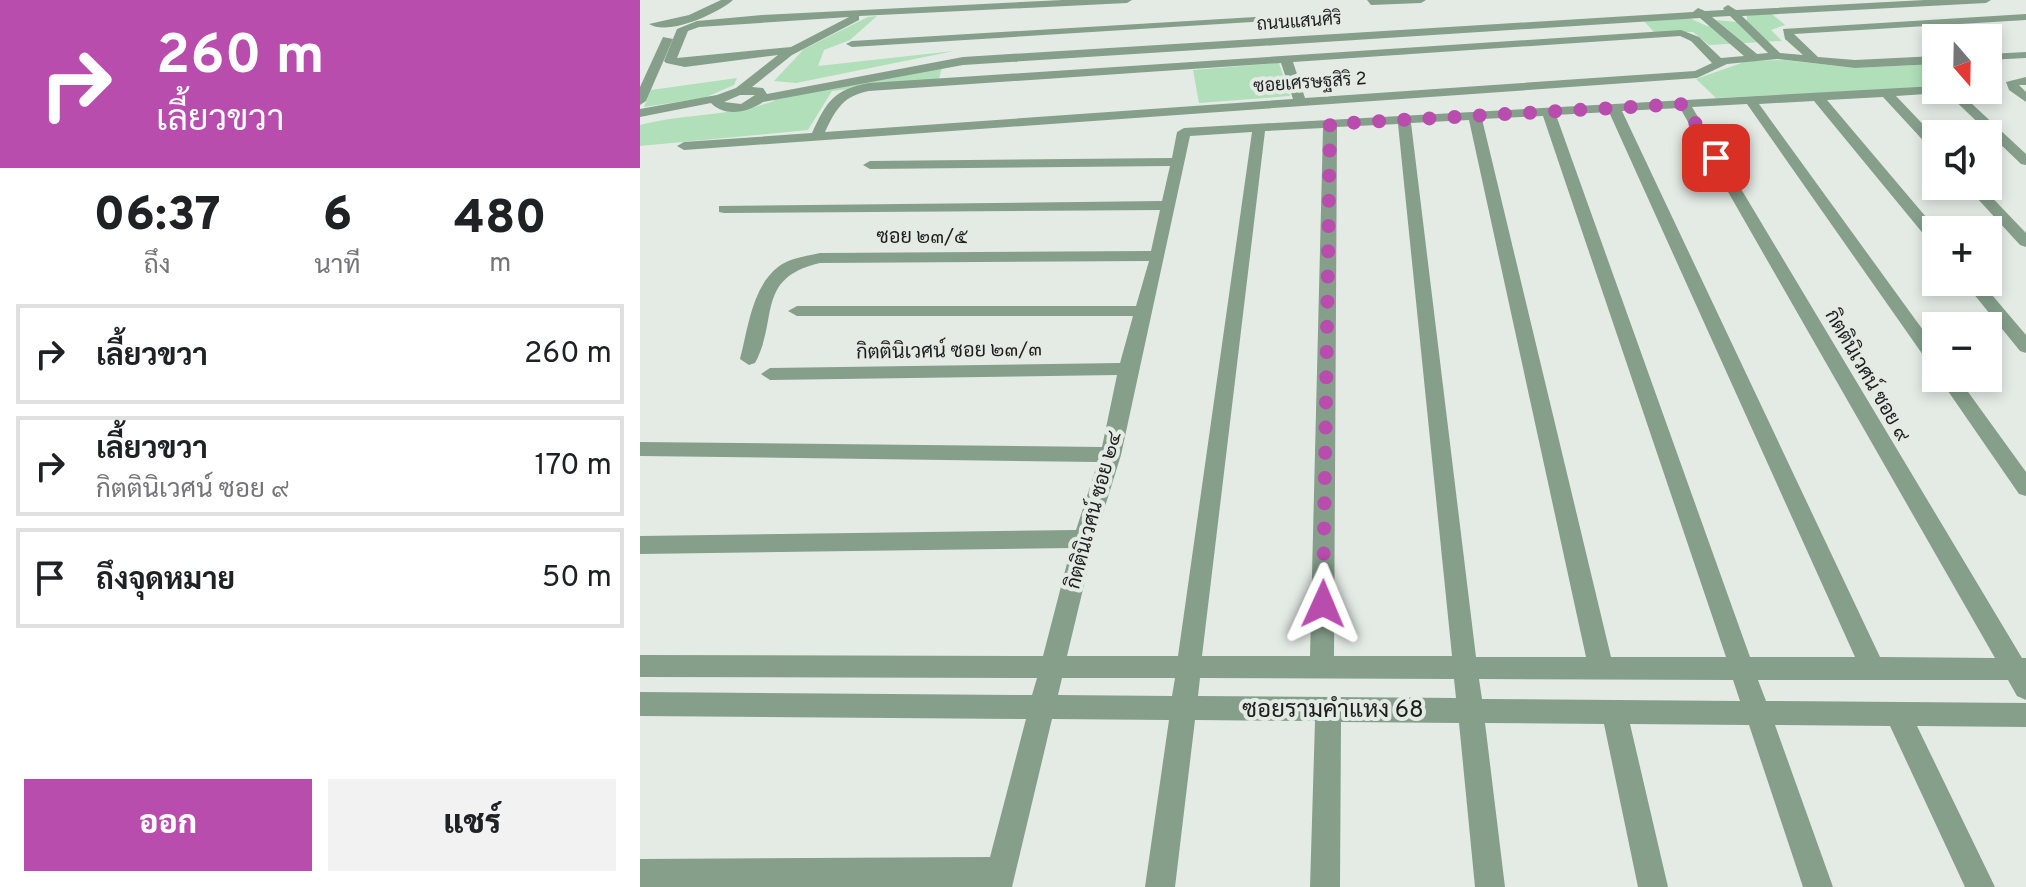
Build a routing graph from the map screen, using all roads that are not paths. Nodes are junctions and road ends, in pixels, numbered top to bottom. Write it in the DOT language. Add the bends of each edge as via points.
graph roads {
  1 [pos="728,0"];
  2 [pos="882,0"];
  3 [pos="1127,0"];
  4 [pos="1287,0"];
  5 [pos="1372,0"];
  6 [pos="1421,0"];
  7 [pos="1880,0"];
  8 [pos="1986,0"];
  9 [pos="1051,2"];
  10 [pos="1820,4"];
  11 [pos="1730,10"];
  12 [pos="1698,12"];
  13 [pos="864,14"];
  14 [pos="1334,14"];
  15 [pos="1284,17"];
  16 [pos="2026,17"];
  17 [pos="654,24"];
  18 [pos="673,24"];
  19 [pos="1044,32"];
  20 [pos="852,44"];
  21 [pos="794,50"];
  22 [pos="2026,55"];
  23 [pos="1777,56"];
  24 [pos="2002,56"];
  25 [pos="1753,57"];
  26 [pos="1286,60"];
  27 [pos="1816,61"];
  28 [pos="1922,61"];
  29 [pos="1720,64"];
  30 [pos="2026,81"];
  31 [pos="1922,91"];
  32 [pos="752,93"];
  33 [pos="1886,93"];
  34 [pos="1818,97"];
  35 [pos="2026,98"];
  36 [pos="640,101"];
  37 [pos="1300,101"];
  38 [pos="1751,101"];
  39 [pos="720,102"];
  40 [pos="1684,104"];
  41 [pos="1965,104"];
  42 [pos="1614,108"];
  43 [pos="1548,112"];
  44 [pos="640,113"];
  45 [pos="1475,116"];
  46 [pos="1404,120"];
  47 [pos="640,122"];
  48 [pos="1330,124"];
  49 [pos="1259,128"];
  50 [pos="1922,131"];
  51 [pos="817,136"];
  52 [pos="684,146"];
  53 [pos="2026,161"];
  54 [pos="1178,162"];
  55 [pos="870,165"];
  56 [pos="1986,200"];
  57 [pos="1168,205"];
  58 [pos="724,209"];
  59 [pos="1922,222"];
  60 [pos="2026,242"];
  61 [pos="1158,256"];
  62 [pos="1984,296"];
  63 [pos="797,311"];
  64 [pos="1142,311"];
  65 [pos="1922,341"];
  66 [pos="2026,347"];
  67 [pos="749,359"];
  68 [pos="1128,369"];
  69 [pos="770,374"];
  70 [pos="1958,392"];
  71 [pos="640,449"];
  72 [pos="1111,455"];
  73 [pos="2026,488"];
  74 [pos="1084,539"];
  75 [pos="640,545"];
  76 [pos="640,666"];
  77 [pos="1053,667"];
  78 [pos="1187,667"];
  79 [pos="1322,667"];
  80 [pos="1464,668"];
  81 [pos="1601,668"];
  82 [pos="1744,668"];
  83 [pos="1873,669"];
  84 [pos="2022,675"];
  85 [pos="640,704"];
  86 [pos="1044,707"];
  87 [pos="1183,708"];
  88 [pos="1328,709"];
  89 [pos="1471,710"];
  90 [pos="1614,712"];
  91 [pos="1758,713"];
  92 [pos="1897,713"];
  93 [pos="2026,715"];
  94 [pos="640,874"];
  95 [pos="999,879"];
  96 [pos="1160,887"];
  97 [pos="1325,887"];
  98 [pos="1490,887"];
  99 [pos="1653,887"];
  100 [pos="1818,887"];
  101 [pos="1980,887"];
  1 -- 18 [label="street" via="704,15"];
  2 -- 13 [label="street"];
  3 -- 9 [label="street"];
  4 -- 15 [label="street"];
  5 -- 6 [label="street"];
  7 -- 10 [label="street, ถนนแสนศิริ"];
  8 -- 10 [label="street, ถนนแสนศิริ"];
  9 -- 13 [label="street"];
  9 -- 19 [label="street"];
  10 -- 11 [label="street, ถนนแสนศิริ"];
  11 -- 12 [label="street, ถนนแสนศิริ"];
  11 -- 23 [label="street"];
  12 -- 25 [label="street"];
  12 -- 32 [label="street, ถนนแสนศิริ" via="1009,55"];
  13 -- 21 [label="street"];
  13 -- 21 [label="street" via="688,26 670,61"];
  14 -- 15 [label="street"];
  15 -- 19 [label="street"];
  16 -- 27 [label="street" via="1787,31"];
  17 -- 18 [label="street"];
  18 -- 36 [label="street"];
  19 -- 20 [label="street"];
  21 -- 32 [label="street"];
  22 -- 24 [label="street"];
  23 -- 25 [label="street, ซอยเศรษฐสิริ 2"];
  23 -- 27 [label="street, ซอยเศรษฐสิริ 2"];
  25 -- 29 [label="street, ซอยเศรษฐสิริ 2"];
  26 -- 29 [label="street" via="1681,33 1695,39"];
  26 -- 37 [label="street"];
  26 -- 51 [label="street" via="850,90 834,99"];
  27 -- 28 [label="street, ซอยเศรษฐสิริ 2"];
  29 -- 37 [label="street, ซอยเศรษฐสิริ 2" via="1697,74"];
  30 -- 35 [label="street" via="2012,82"];
  31 -- 33 [label="street"];
  32 -- 39 [label="street"];
  32 -- 39 [label="street" via="737,108"];
  33 -- 34 [label="street"];
  33 -- 50 [label="street"];
  34 -- 38 [label="street"];
  34 -- 59 [label="street"];
  37 -- 51 [label="street, ซอยเศรษฐสิริ 2"];
  38 -- 40 [label="street"];
  38 -- 65 [label="street"];
  39 -- 44 [label="street"];
  39 -- 47 [label="street"];
  40 -- 42 [label="street"];
  40 -- 84 [label="street, กิตตินิเวศน์ ซอย ๙"];
  41 -- 53 [label="street"];
  42 -- 43 [label="street"];
  42 -- 83 [label="street"];
  43 -- 45 [label="street"];
  43 -- 82 [label="street"];
  45 -- 46 [label="street"];
  45 -- 81 [label="street"];
  46 -- 48 [label="street"];
  46 -- 80 [label="street"];
  48 -- 49 [label="street"];
  48 -- 79 [label="street"];
  49 -- 54 [label="street, กิตตินิเวศน์ ซอย ๒๔" via="1184,132"];
  49 -- 78 [label="street"];
  51 -- 52 [label="street, ซอยเศรษฐสิริ 2"];
  54 -- 55 [label="street"];
  54 -- 57 [label="street, กิตตินิเวศน์ ซอย ๒๔"];
  56 -- 60 [label="street"];
  57 -- 58 [label="street"];
  57 -- 61 [label="street, กิตตินิเวศน์ ซอย ๒๔"];
  61 -- 64 [label="street, กิตตินิเวศน์ ซอย ๒๔"];
  61 -- 67 [label="street, ซอย ๒๓/๕" via="820,258 800,263 774,281"];
  62 -- 66 [label="street"];
  63 -- 64 [label="street"];
  64 -- 68 [label="street, กิตตินิเวศน์ ซอย ๒๔"];
  68 -- 69 [label="street, กิตตินิเวศน์ ซอย ๒๓/๓"];
  68 -- 72 [label="street, กิตตินิเวศน์ ซอย ๒๔"];
  70 -- 73 [label="street"];
  71 -- 72 [label="street"];
  72 -- 74 [label="street, กิตตินิเวศน์ ซอย ๒๔"];
  74 -- 75 [label="street"];
  74 -- 77 [label="street, กิตตินิเวศน์ ซอย ๒๔"];
  76 -- 77 [label="street, ซอยรามคำแหง 68"];
  77 -- 78 [label="street, ซอยรามคำแหง 68"];
  77 -- 86 [label="street, กิตตินิเวศน์ ซอย ๒๔"];
  78 -- 79 [label="street, ซอยรามคำแหง 68"];
  78 -- 87 [label="street"];
  79 -- 80 [label="street, ซอยรามคำแหง 68"];
  80 -- 81 [label="street, ซอยรามคำแหง 68"];
  80 -- 89 [label="street"];
  81 -- 82 [label="street, ซอยรามคำแหง 68"];
  82 -- 83 [label="street, ซอยรามคำแหง 68"];
  82 -- 91 [label="street"];
  83 -- 84 [label="street, ซอยรามคำแหง 68"];
  85 -- 86 [label="street, ซอยรามคำแหง 68"];
  86 -- 87 [label="street, ซอยรามคำแหง 68"];
  86 -- 95 [label="street, กิตตินิเวศน์ ซอย ๒๔"];
  87 -- 88 [label="street, ซอยรามคำแหง 68"];
  87 -- 96 [label="street"];
  88 -- 89 [label="street, ซอยรามคำแหง 68"];
  88 -- 97 [label="street"];
  89 -- 90 [label="street, ซอยรามคำแหง 68"];
  89 -- 98 [label="street"];
  90 -- 91 [label="street, ซอยรามคำแหง 68"];
  90 -- 99 [label="street"];
  91 -- 92 [label="street, ซอยรามคำแหง 68"];
  91 -- 100 [label="street"];
  92 -- 93 [label="street, ซอยรามคำแหง 68"];
  92 -- 101 [label="street"];
  94 -- 95 [label="street"];
}
